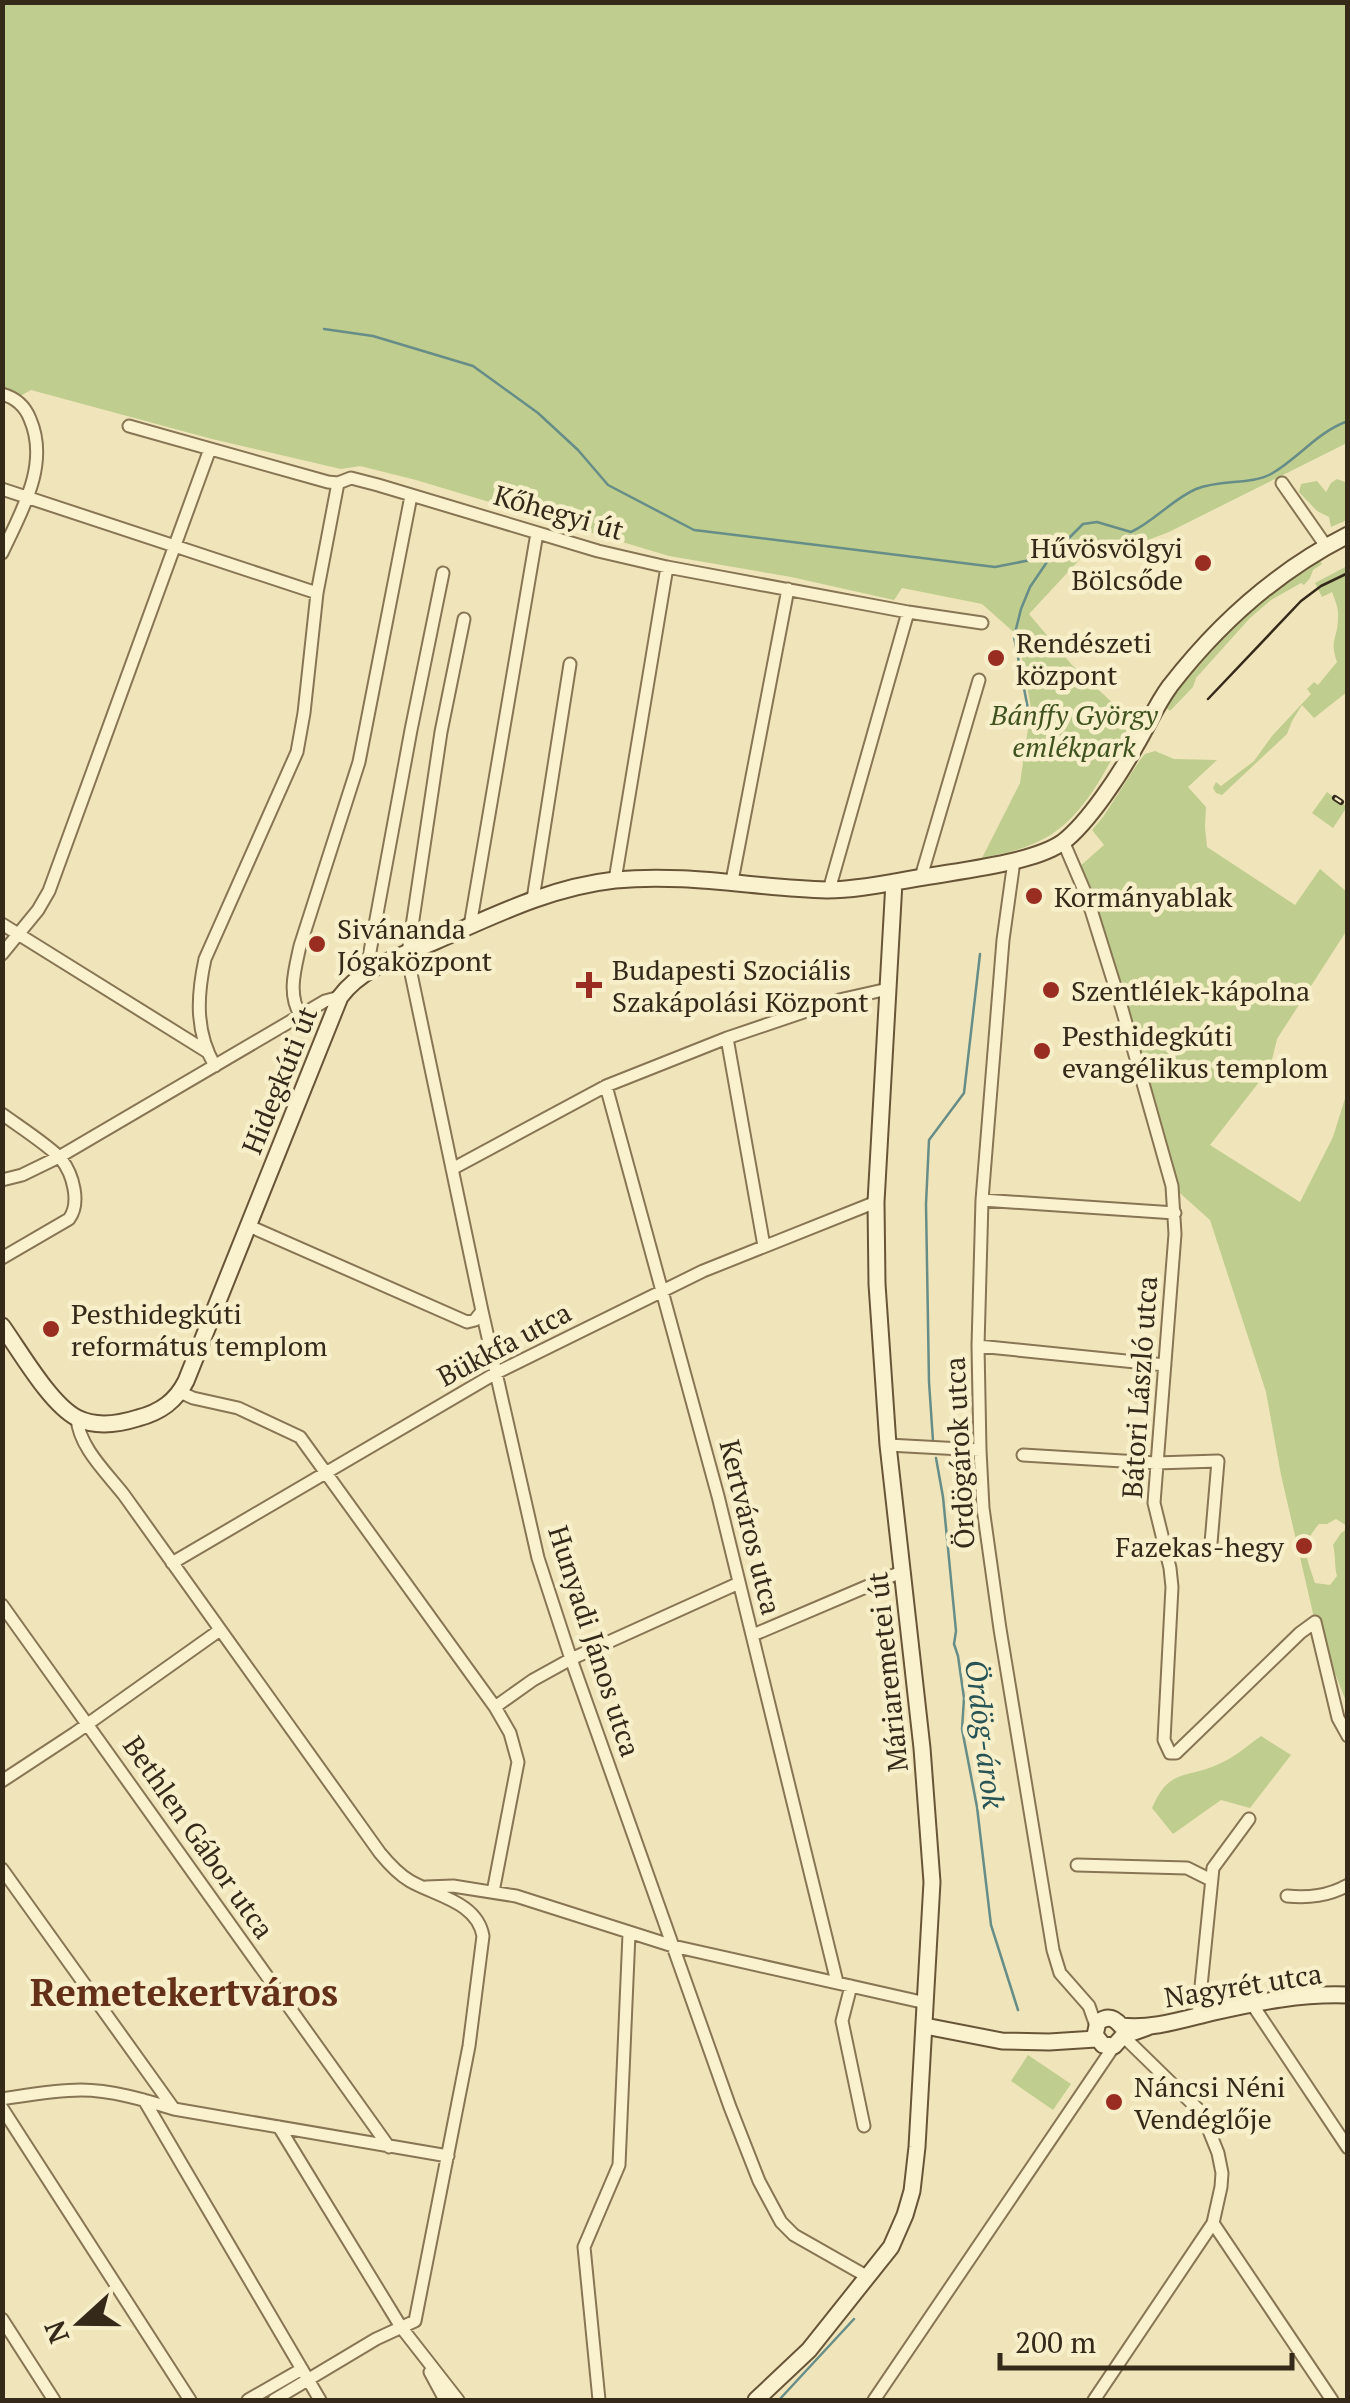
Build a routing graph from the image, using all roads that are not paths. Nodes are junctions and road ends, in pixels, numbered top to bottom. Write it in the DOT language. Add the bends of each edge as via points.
graph roads {
  1 [pos="8,396"];
  2 [pos="129,426"];
  3 [pos="210,450"];
  4 [pos="338,483"];
  5 [pos="1282,483"];
  6 [pos="2,489"];
  7 [pos="411,496"];
  8 [pos="28,497"];
  9 [pos="537,533"];
  10 [pos="1348,535"];
  11 [pos="174,546"];
  12 [pos="1326,546"];
  13 [pos="2,553"];
  14 [pos="667,567"];
  15 [pos="444,572"];
  16 [pos="788,590"];
  17 [pos="317,593"];
  18 [pos="908,612"];
  19 [pos="464,619"];
  20 [pos="982,623"];
  21 [pos="570,664"];
  22 [pos="979,680"];
  23 [pos="1063,842"];
  24 [pos="1014,861"];
  25 [pos="921,878"];
  26 [pos="615,880"];
  27 [pos="732,881"];
  28 [pos="894,882"];
  29 [pos="828,890"];
  30 [pos="533,899"];
  31 [pos="2,924"];
  32 [pos="470,926"];
  33 [pos="18,934"];
  34 [pos="408,953"];
  35 [pos="2,954"];
  36 [pos="374,967"];
  37 [pos="888,989"];
  38 [pos="340,997"];
  39 [pos="301,1016"];
  40 [pos="727,1038"];
  41 [pos="206,1051"];
  42 [pos="215,1066"];
  43 [pos="606,1086"];
  44 [pos="2,1114"];
  45 [pos="60,1157"];
  46 [pos="452,1169"];
  47 [pos="2,1180"];
  48 [pos="982,1200"];
  49 [pos="876,1202"];
  50 [pos="1175,1213"];
  51 [pos="253,1228"];
  52 [pos="764,1246"];
  53 [pos="2,1258"];
  54 [pos="662,1290"];
  55 [pos="482,1311"];
  56 [pos="2,1326"];
  57 [pos="978,1346"];
  58 [pos="1166,1365"];
  59 [pos="496,1373"];
  60 [pos="180,1392"];
  61 [pos="77,1418"];
  62 [pos="888,1445"];
  63 [pos="980,1450"];
  64 [pos="1023,1456"];
  65 [pos="1156,1463"];
  66 [pos="326,1472"];
  67 [pos="1211,1543"];
  68 [pos="172,1562"];
  69 [pos="901,1572"];
  70 [pos="739,1583"];
  71 [pos="2,1605"];
  72 [pos="220,1630"];
  73 [pos="753,1636"];
  74 [pos="571,1659"];
  75 [pos="495,1708"];
  76 [pos="88,1722"];
  77 [pos="1348,1736"];
  78 [pos="2,1781"];
  79 [pos="1249,1819"];
  80 [pos="1077,1865"];
  81 [pos="2,1869"];
  82 [pos="1212,1880"];
  83 [pos="1348,1884"];
  84 [pos="452,1886"];
  85 [pos="423,1888"];
  86 [pos="493,1892"];
  87 [pos="1286,1896"];
  88 [pos="446,1898"];
  89 [pos="629,1934"];
  90 [pos="673,1946"];
  91 [pos="837,1982"];
  92 [pos="851,1986"];
  93 [pos="1348,1996"];
  94 [pos="926,2003"];
  95 [pos="1252,2004"];
  96 [pos="1198,2016"];
  97 [pos="925,2026"];
  98 [pos="1117,2039"];
  99 [pos="2,2099"];
  100 [pos="144,2100"];
  101 [pos="2,2108"];
  102 [pos="174,2109"];
  103 [pos="279,2126"];
  104 [pos="864,2126"];
  105 [pos="389,2147"];
  106 [pos="1348,2148"];
  107 [pos="448,2156"];
  108 [pos="1213,2223"];
  109 [pos="868,2277"];
  110 [pos="2,2319"];
  111 [pos="406,2326"];
  112 [pos="418,2351"];
  113 [pos="305,2375"];
  114 [pos="878,2396"];
  115 [pos="54,2400"];
  116 [pos="190,2400"];
  117 [pos="248,2400"];
  118 [pos="274,2400"];
  119 [pos="320,2400"];
  120 [pos="446,2400"];
  121 [pos="458,2400"];
  122 [pos="599,2400"];
  123 [pos="756,2400"];
  124 [pos="895,2400"];
  125 [pos="1094,2400"];
  126 [pos="1332,2400"];
  1 -- 8 [label="street" via="27,412 36,433"];
  2 -- 3 [label="street, Kőhegyi út"];
  3 -- 4 [label="street, Kőhegyi út"];
  3 -- 11 [label="street"];
  4 -- 7 [label="street, Kőhegyi út" via="354,478"];
  4 -- 17 [label="street"];
  5 -- 12 [label="street"];
  6 -- 8 [label="street"];
  7 -- 9 [label="street, Kőhegyi út"];
  7 -- 39 [label="street" via="359,762 300,946 293,994"];
  8 -- 11 [label="street"];
  8 -- 13 [label="street"];
  9 -- 14 [label="street, Kőhegyi út"];
  9 -- 32 [label="street"];
  10 -- 12 [label="street"];
  11 -- 17 [label="street"];
  11 -- 33 [label="street" via="48,891"];
  12 -- 23 [label="street" via="1280,576 1206,645"];
  14 -- 16 [label="street, Kőhegyi út"];
  14 -- 26 [label="street"];
  15 -- 36 [label="street" via="373,938"];
  16 -- 18 [label="street, Kőhegyi út"];
  16 -- 27 [label="street"];
  17 -- 41 [label="street" via="297,752 205,958 197,1003"];
  18 -- 20 [label="street, Kőhegyi út"];
  18 -- 29 [label="street"];
  19 -- 34 [label="street, Hunyadi János utca"];
  21 -- 30 [label="street"];
  22 -- 25 [label="street"];
  23 -- 24 [label="street, Hidegkúti út"];
  23 -- 50 [label="street, Bátori László utca" via="1122,1009"];
  24 -- 25 [label="street, Hidegkúti út"];
  24 -- 48 [label="street, Ördögárok utca"];
  25 -- 28 [label="street, Hidegkúti út"];
  26 -- 27 [label="street, Hidegkúti út"];
  26 -- 30 [label="street, Hidegkúti út"];
  27 -- 29 [label="street, Hidegkúti út"];
  28 -- 29 [label="street, Hidegkúti út"];
  28 -- 37 [label="street, Máriaremetei út"];
  30 -- 32 [label="street, Hidegkúti út"];
  31 -- 33 [label="street"];
  32 -- 34 [label="street, Hidegkúti út"];
  33 -- 35 [label="street"];
  33 -- 41 [label="street"];
  34 -- 36 [label="street, Hidegkúti út"];
  34 -- 46 [label="street, Hunyadi János utca"];
  36 -- 38 [label="street, Hidegkúti út"];
  37 -- 40 [label="street"];
  37 -- 49 [label="street, Máriaremetei út"];
  38 -- 39 [label="street"];
  38 -- 51 [label="street, Hidegkúti út"];
  39 -- 42 [label="street"];
  40 -- 43 [label="street"];
  40 -- 52 [label="street"];
  41 -- 42 [label="street"];
  42 -- 45 [label="street"];
  43 -- 46 [label="street"];
  43 -- 54 [label="street, Kertváros utca"];
  44 -- 45 [label="street"];
  45 -- 47 [label="street"];
  45 -- 53 [label="street" via="75,1193 74,1212"];
  46 -- 55 [label="street, Hunyadi János utca"];
  48 -- 50 [label="street"];
  48 -- 57 [label="street, Ördögárok utca"];
  49 -- 52 [label="street, Bükkfa utca"];
  49 -- 62 [label="street, Máriaremetei út"];
  50 -- 58 [label="street, Bátori László utca"];
  51 -- 55 [label="street" via="467,1322"];
  51 -- 60 [label="street, Hidegkúti út"];
  52 -- 54 [label="street, Bükkfa utca"];
  54 -- 59 [label="street, Bükkfa utca"];
  54 -- 70 [label="street, Kertváros utca"];
  55 -- 59 [label="street, Hunyadi János utca"];
  56 -- 61 [label="street"];
  57 -- 58 [label="street"];
  57 -- 63 [label="street, Ördögárok utca"];
  58 -- 65 [label="street, Bátori László utca"];
  59 -- 66 [label="street, Bükkfa utca"];
  59 -- 74 [label="street, Hunyadi János utca" via="538,1558"];
  60 -- 61 [label="street" via="156,1412 129,1421"];
  60 -- 66 [label="street" via="287,1429"];
  61 -- 68 [label="street" via="83,1442"];
  62 -- 63 [label="street"];
  62 -- 69 [label="street, Máriaremetei út"];
  63 -- 98 [label="street, Ördögárok utca" via="993,1577 1053,1950 1060,1972"];
  64 -- 65 [label="street"];
  65 -- 67 [label="street" via="1218,1461"];
  65 -- 77 [label="street, Bátori László utca" via="1154,1503 1172,1586 1164,1724 1170,1753 1315,1622"];
  66 -- 68 [label="street, Bükkfa utca"];
  66 -- 75 [label="street"];
  68 -- 72 [label="street"];
  69 -- 73 [label="street"];
  69 -- 94 [label="street, Máriaremetei út" via="930,1832"];
  70 -- 73 [label="street, Kertváros utca"];
  70 -- 74 [label="street"];
  71 -- 76 [label="street, Bethlen Gábor utca"];
  72 -- 76 [label="street"];
  72 -- 85 [label="street" via="380,1853"];
  73 -- 91 [label="street, Kertváros utca"];
  74 -- 75 [label="street"];
  74 -- 90 [label="street, Hunyadi János utca"];
  75 -- 86 [label="street" via="518,1762"];
  76 -- 78 [label="street"];
  76 -- 105 [label="street, Bethlen Gábor utca"];
  79 -- 82 [label="street" via="1213,1868"];
  80 -- 82 [label="street" via="1187,1868"];
  81 -- 102 [label="street"];
  82 -- 96 [label="street"];
  83 -- 87 [label="street" via="1312,1897"];
  84 -- 85 [label="street"];
  84 -- 86 [label="street"];
  84 -- 88 [label="street"];
  85 -- 88 [label="street"];
  86 -- 89 [label="street"];
  88 -- 107 [label="street" via="477,1917 483,1936"];
  89 -- 90 [label="street"];
  89 -- 122 [label="street" via="619,2165 584,2247"];
  90 -- 91 [label="street"];
  90 -- 109 [label="street, Hunyadi János utca" via="730,2107 780,2222"];
  91 -- 92 [label="street"];
  92 -- 94 [label="street"];
  92 -- 104 [label="street" via="842,2021"];
  93 -- 95 [label="street, Nagyrét utca"];
  94 -- 97 [label="street, Máriaremetei út"];
  95 -- 96 [label="street, Nagyrét utca"];
  95 -- 106 [label="street"];
  96 -- 98 [label="street, Nagyrét utca"];
  97 -- 98 [label="street, Nagyrét utca" via="1002,2041"];
  97 -- 109 [label="street, Máriaremetei út" via="912,2191 898,2232"];
  98 -- 108 [label="street, Ördögárok utca" via="1202,2113 1222,2173"];
  98 -- 114 [label="street"];
  99 -- 100 [label="street" via="84,2090"];
  100 -- 102 [label="street"];
  100 -- 113 [label="street"];
  101 -- 116 [label="street"];
  102 -- 103 [label="street"];
  103 -- 105 [label="street"];
  103 -- 111 [label="street"];
  105 -- 107 [label="street"];
  107 -- 111 [label="street" via="418,2313"];
  108 -- 125 [label="street, Ördögárok utca"];
  108 -- 126 [label="street"];
  109 -- 123 [label="street, Máriaremetei út"];
  110 -- 115 [label="street"];
  111 -- 112 [label="street"];
  111 -- 113 [label="street"];
  112 -- 120 [label="street"];
  112 -- 121 [label="street"];
  113 -- 117 [label="street"];
  113 -- 118 [label="street"];
  113 -- 119 [label="street"];
  114 -- 124 [label="street"];
}
